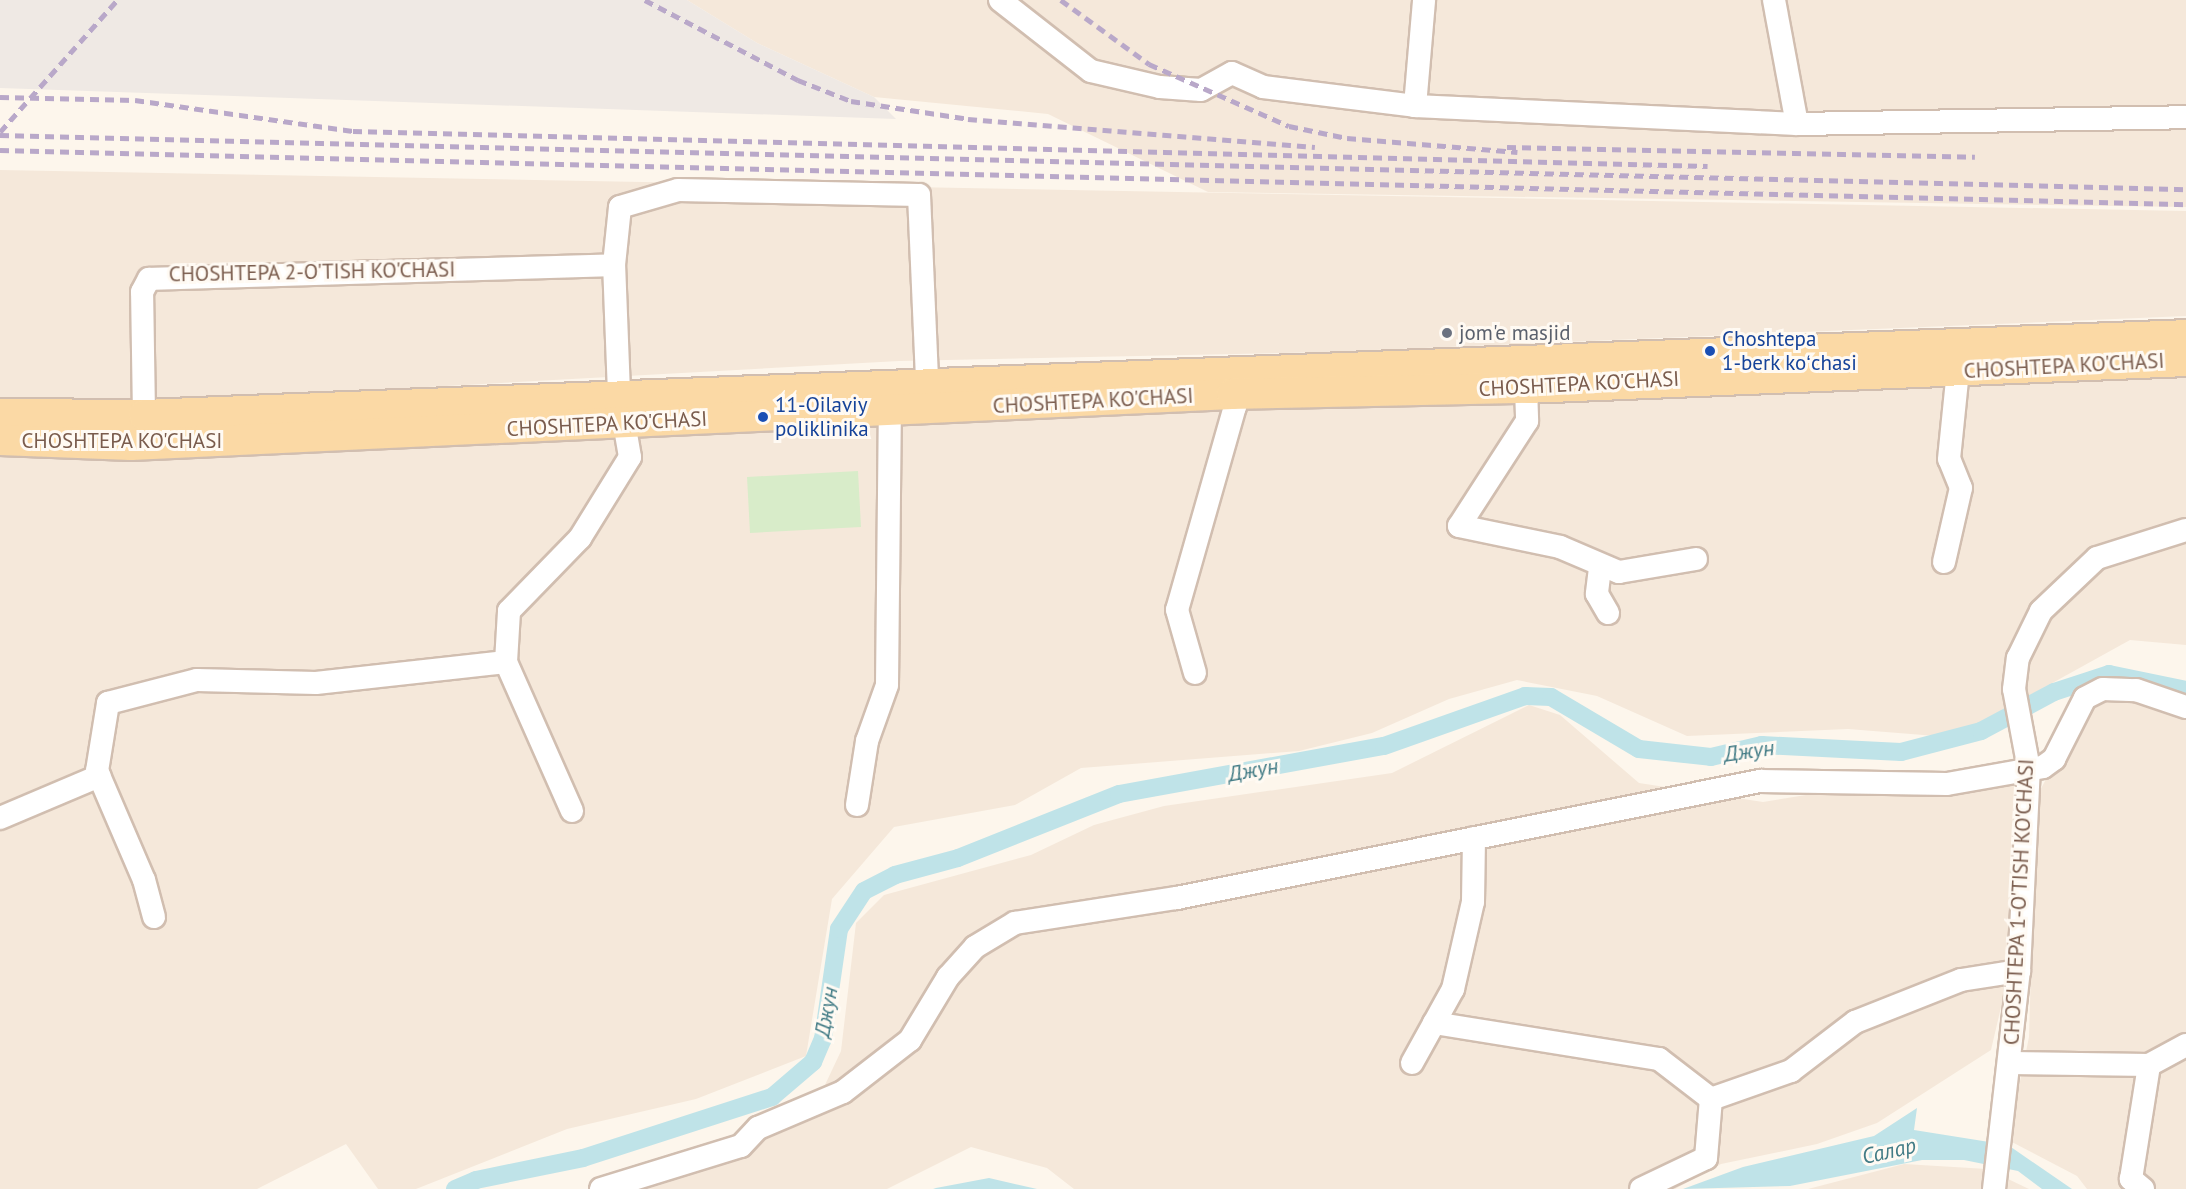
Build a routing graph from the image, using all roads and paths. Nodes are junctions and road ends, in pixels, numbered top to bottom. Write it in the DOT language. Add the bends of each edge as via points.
graph roads {
  1 [pos="999,0"];
  2 [pos="1424,0"];
  3 [pos="1774,0"];
  4 [pos="1415,106"];
  5 [pos="2186,117"];
  6 [pos="1797,124"];
  7 [pos="614,265"];
  8 [pos="2186,334"];
  9 [pos="2186,361"];
  10 [pos="1958,371"];
  11 [pos="927,381"];
  12 [pos="1526,388"];
  13 [pos="619,393"];
  14 [pos="1232,394"];
  15 [pos="890,411"];
  16 [pos="0,414"];
  17 [pos="144,416"];
  18 [pos="627,423"];
  19 [pos="0,440"];
  20 [pos="2186,530"];
  21 [pos="1696,559"];
  22 [pos="1944,562"];
  23 [pos="1600,568"];
  24 [pos="1608,613"];
  25 [pos="506,662"];
  26 [pos="1195,673"];
  27 [pos="2186,707"];
  28 [pos="2028,758"];
  29 [pos="99,776"];
  30 [pos="857,806"];
  31 [pos="572,812"];
  32 [pos="0,818"];
  33 [pos="1474,838"];
  34 [pos="154,917"];
  35 [pos="2019,971"];
  36 [pos="1434,1023"];
  37 [pos="2186,1045"];
  38 [pos="1412,1063"];
  39 [pos="2011,1063"];
  40 [pos="2149,1065"];
  41 [pos="1711,1099"];
  42 [pos="601,1189"];
  43 [pos="1641,1189"];
  44 [pos="1994,1189"];
  45 [pos="2143,1189"];
  1 -- 4 [label="street" via="1066,56 1125,83 1201,90 1232,73 1263,87"];
  2 -- 4 [label="street"];
  3 -- 6 [label="street"];
  4 -- 6 [label="street"];
  5 -- 6 [label="street"];
  7 -- 11 [label="street" via="620,207 678,190 919,195"];
  7 -- 13 [label="street"];
  7 -- 17 [label="street, CHOSHTEPA 2-O'TISH KO'CHASI" via="149,279 142,292"];
  8 -- 11 [label="main road, CHOSHTEPA KO'CHASI"];
  9 -- 10 [label="main road, CHOSHTEPA KO'CHASI"];
  10 -- 12 [label="main road, CHOSHTEPA KO'CHASI"];
  10 -- 22 [label="street" via="1949,459 1961,489"];
  11 -- 13 [label="main road, CHOSHTEPA KO'CHASI"];
  12 -- 14 [label="main road, CHOSHTEPA KO'CHASI"];
  12 -- 23 [label="street" via="1527,421 1459,526 1560,546"];
  13 -- 17 [label="main road, CHOSHTEPA KO'CHASI"];
  13 -- 18 [label="street"];
  14 -- 15 [label="main road, CHOSHTEPA KO'CHASI"];
  14 -- 26 [label="street" via="1233,417 1177,610"];
  15 -- 18 [label="main road, CHOSHTEPA KO'CHASI"];
  15 -- 30 [label="street" via="887,684 867,741"];
  16 -- 17 [label="main road, CHOSHTEPA KO'CHASI"];
  18 -- 19 [label="main road, CHOSHTEPA KO'CHASI" via="131,445"];
  18 -- 25 [label="street" via="630,457 580,538 508,611"];
  20 -- 28 [label="street, CHOSHTEPA 1-O'TISH KO'CHASI" via="2097,558 2042,611 2018,658 2014,689"];
  21 -- 23 [label="street" via="1619,572"];
  23 -- 24 [label="street" via="1597,594"];
  25 -- 29 [label="street" via="316,683 197,680 108,703"];
  25 -- 31 [label="street"];
  27 -- 28 [label="street" via="2136,690 2103,689 2085,698 2054,759"];
  28 -- 33 [label="street" via="1947,784 1760,781"];
  28 -- 35 [label="street, CHOSHTEPA 1-O'TISH KO'CHASI"];
  29 -- 32 [label="street"];
  29 -- 34 [label="street" via="144,880"];
  33 -- 36 [label="street" via="1473,902 1453,989"];
  33 -- 42 [label="street" via="1177,898 1015,923 975,947 948,977 910,1040 843,1092 758,1128 741,1146"];
  35 -- 39 [label="street, CHOSHTEPA 1-O'TISH KO'CHASI"];
  35 -- 41 [label="street" via="1961,980 1855,1022 1791,1071"];
  36 -- 38 [label="street"];
  36 -- 41 [label="street" via="1659,1059"];
  37 -- 40 [label="street"];
  39 -- 40 [label="street"];
  39 -- 44 [label="street, CHOSHTEPA 1-O'TISH KO'CHASI"];
  40 -- 45 [label="street" via="2131,1179"];
  41 -- 43 [label="street" via="1706,1158"];
}
